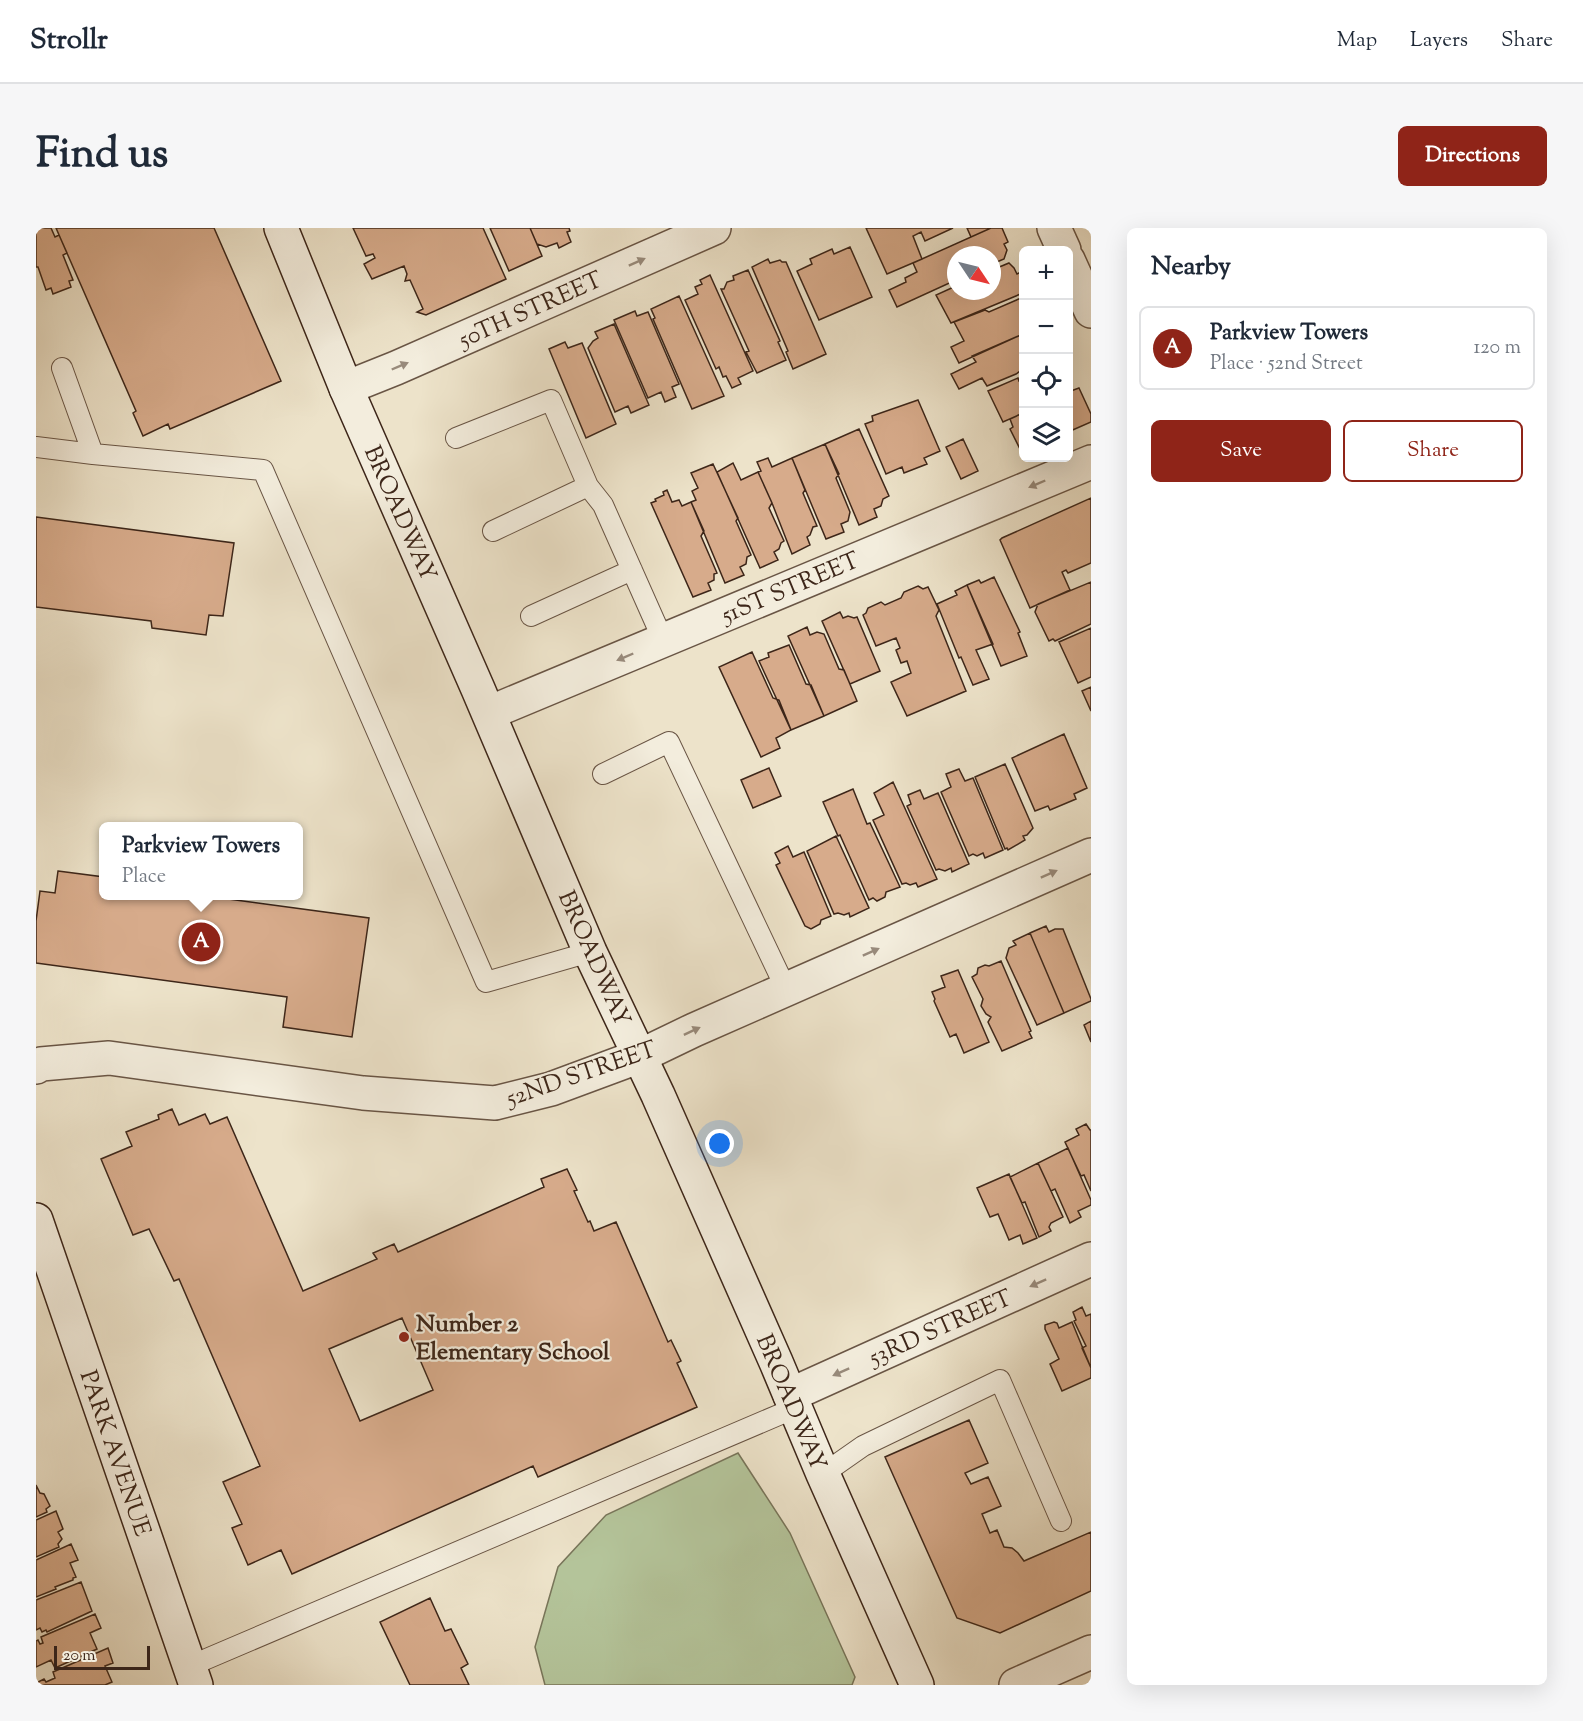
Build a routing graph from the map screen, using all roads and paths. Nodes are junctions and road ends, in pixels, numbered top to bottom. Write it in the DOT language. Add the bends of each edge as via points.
graph roads {
  1 [pos="281,228"];
  2 [pos="714,228"];
  3 [pos="1054,228"];
  4 [pos="1062,246"];
  5 [pos="1073,271"];
  6 [pos="1091,311"];
  7 [pos="62,368"];
  8 [pos="346,387"];
  9 [pos="456,438"];
  10 [pos="36,447"];
  11 [pos="93,454"];
  12 [pos="1091,462"];
  13 [pos="588,486"];
  14 [pos="493,531"];
  15 [pos="632,570"];
  16 [pos="531,615"];
  17 [pos="663,640"];
  18 [pos="489,713"];
  19 [pos="603,774"];
  20 [pos="1091,855"];
  21 [pos="590,952"];
  22 [pos="786,989"];
  23 [pos="640,1056"];
  24 [pos="36,1067"];
  25 [pos="36,1220"];
  26 [pos="1091,1259"];
  27 [pos="792,1401"];
  28 [pos="823,1474"];
  29 [pos="1061,1521"];
  30 [pos="1091,1652"];
  31 [pos="193,1676"];
  32 [pos="916,1685"];
  33 [pos="1016,1685"];
  1 -- 8 [label="street, BROADWAY"];
  8 -- 2 [label="street, 50TH STREET, one-way"];
  3 -- 4 [label="street"];
  5 -- 6 [label="street"];
  7 -- 11 [label="lane"];
  8 -- 18 [label="street, BROADWAY"];
  9 -- 13 [label="lane" via="551,400"];
  10 -- 11 [label="lane"];
  11 -- 21 [label="lane" via="263,470 486,982"];
  12 -- 17 [label="street, 51ST STREET, one-way"];
  13 -- 14 [label="lane"];
  13 -- 15 [label="lane" via="603,505"];
  15 -- 16 [label="lane"];
  15 -- 17 [label="lane"];
  17 -- 18 [label="street, 51ST STREET, one-way"];
  18 -- 21 [label="street, BROADWAY"];
  19 -- 22 [label="lane" via="669,742"];
  22 -- 20 [label="street, 52ND STREET, one-way"];
  21 -- 23 [label="street, BROADWAY"];
  23 -- 22 [label="street, 52ND STREET, one-way"];
  23 -- 24 [label="street, 52ND STREET" via="551,1089 495,1103 363,1093 109,1058"];
  23 -- 27 [label="street, BROADWAY"];
  25 -- 31 [label="street, PARK AVENUE"];
  26 -- 27 [label="street, 53RD STREET, one-way"];
  27 -- 28 [label="street, BROADWAY"];
  27 -- 31 [label="lane"];
  28 -- 29 [label="lane" via="863,1446 1000,1380"];
  28 -- 32 [label="street, BROADWAY"];
  30 -- 33 [label="street"];
}
